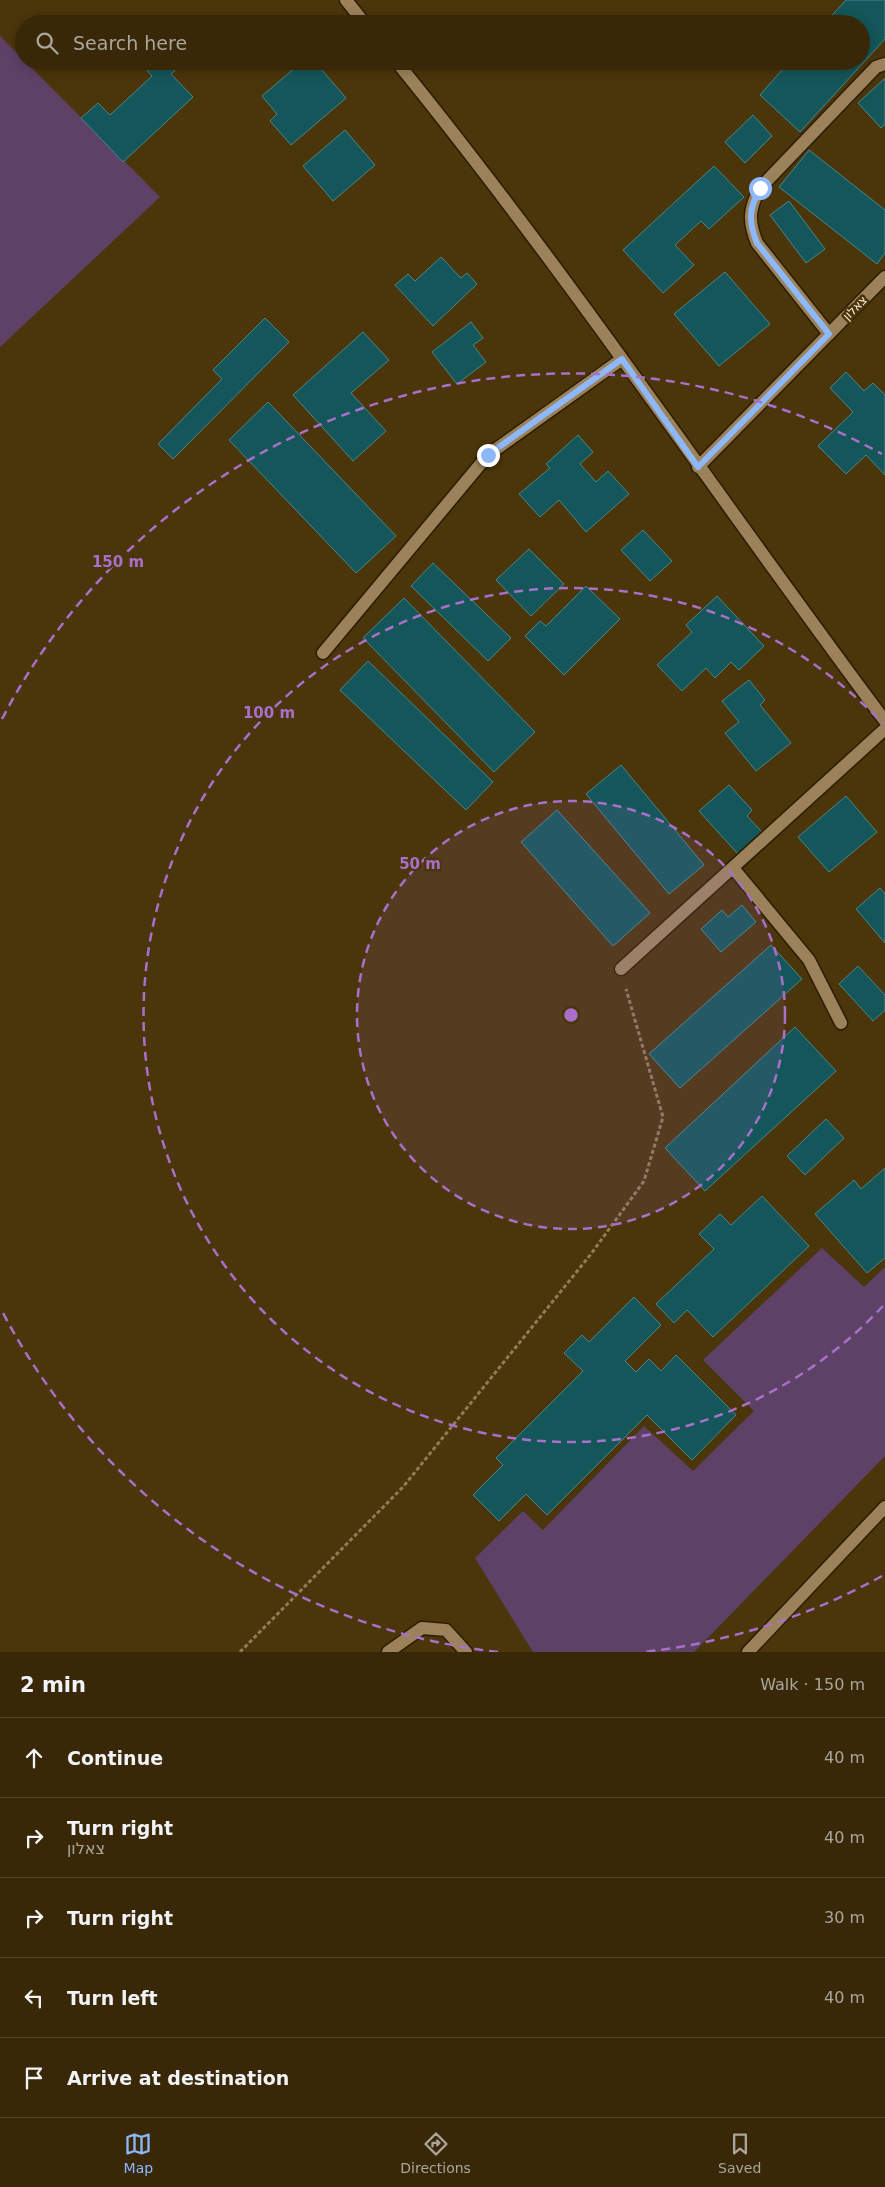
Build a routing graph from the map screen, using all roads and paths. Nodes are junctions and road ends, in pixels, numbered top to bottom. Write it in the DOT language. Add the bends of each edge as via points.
graph roads {
  1 [pos="346,0"];
  2 [pos="358,15"];
  3 [pos="885,64"];
  4 [pos="403,70"];
  5 [pos="885,277"];
  6 [pos="829,334"];
  7 [pos="622,359"];
  8 [pos="698,467"];
  9 [pos="323,653"];
  10 [pos="885,721"];
  11 [pos="885,729"];
  12 [pos="733,868"];
  13 [pos="621,969"];
  14 [pos="841,1023"];
  15 [pos="885,1507"];
  16 [pos="240,1652"];
  17 [pos="388,1652"];
  18 [pos="466,1652"];
  19 [pos="748,1652"];
  1 -- 2 [label="street"];
  3 -- 6 [label="street" via="876,67 760,188 751,205 751,229 757,243"];
  4 -- 7 [label="street"];
  5 -- 6 [label="street, צאלון"];
  6 -- 8 [label="street, צאלון"];
  7 -- 8 [label="street"];
  7 -- 9 [label="street" via="488,455"];
  8 -- 10 [label="street"];
  11 -- 12 [label="street"];
  12 -- 13 [label="street"];
  12 -- 14 [label="street" via="809,960"];
  13 -- 16 [label="path" via="663,1117 644,1181 591,1254 404,1486"];
  15 -- 19 [label="street"];
  17 -- 18 [label="street" via="422,1628 446,1630"];
}
